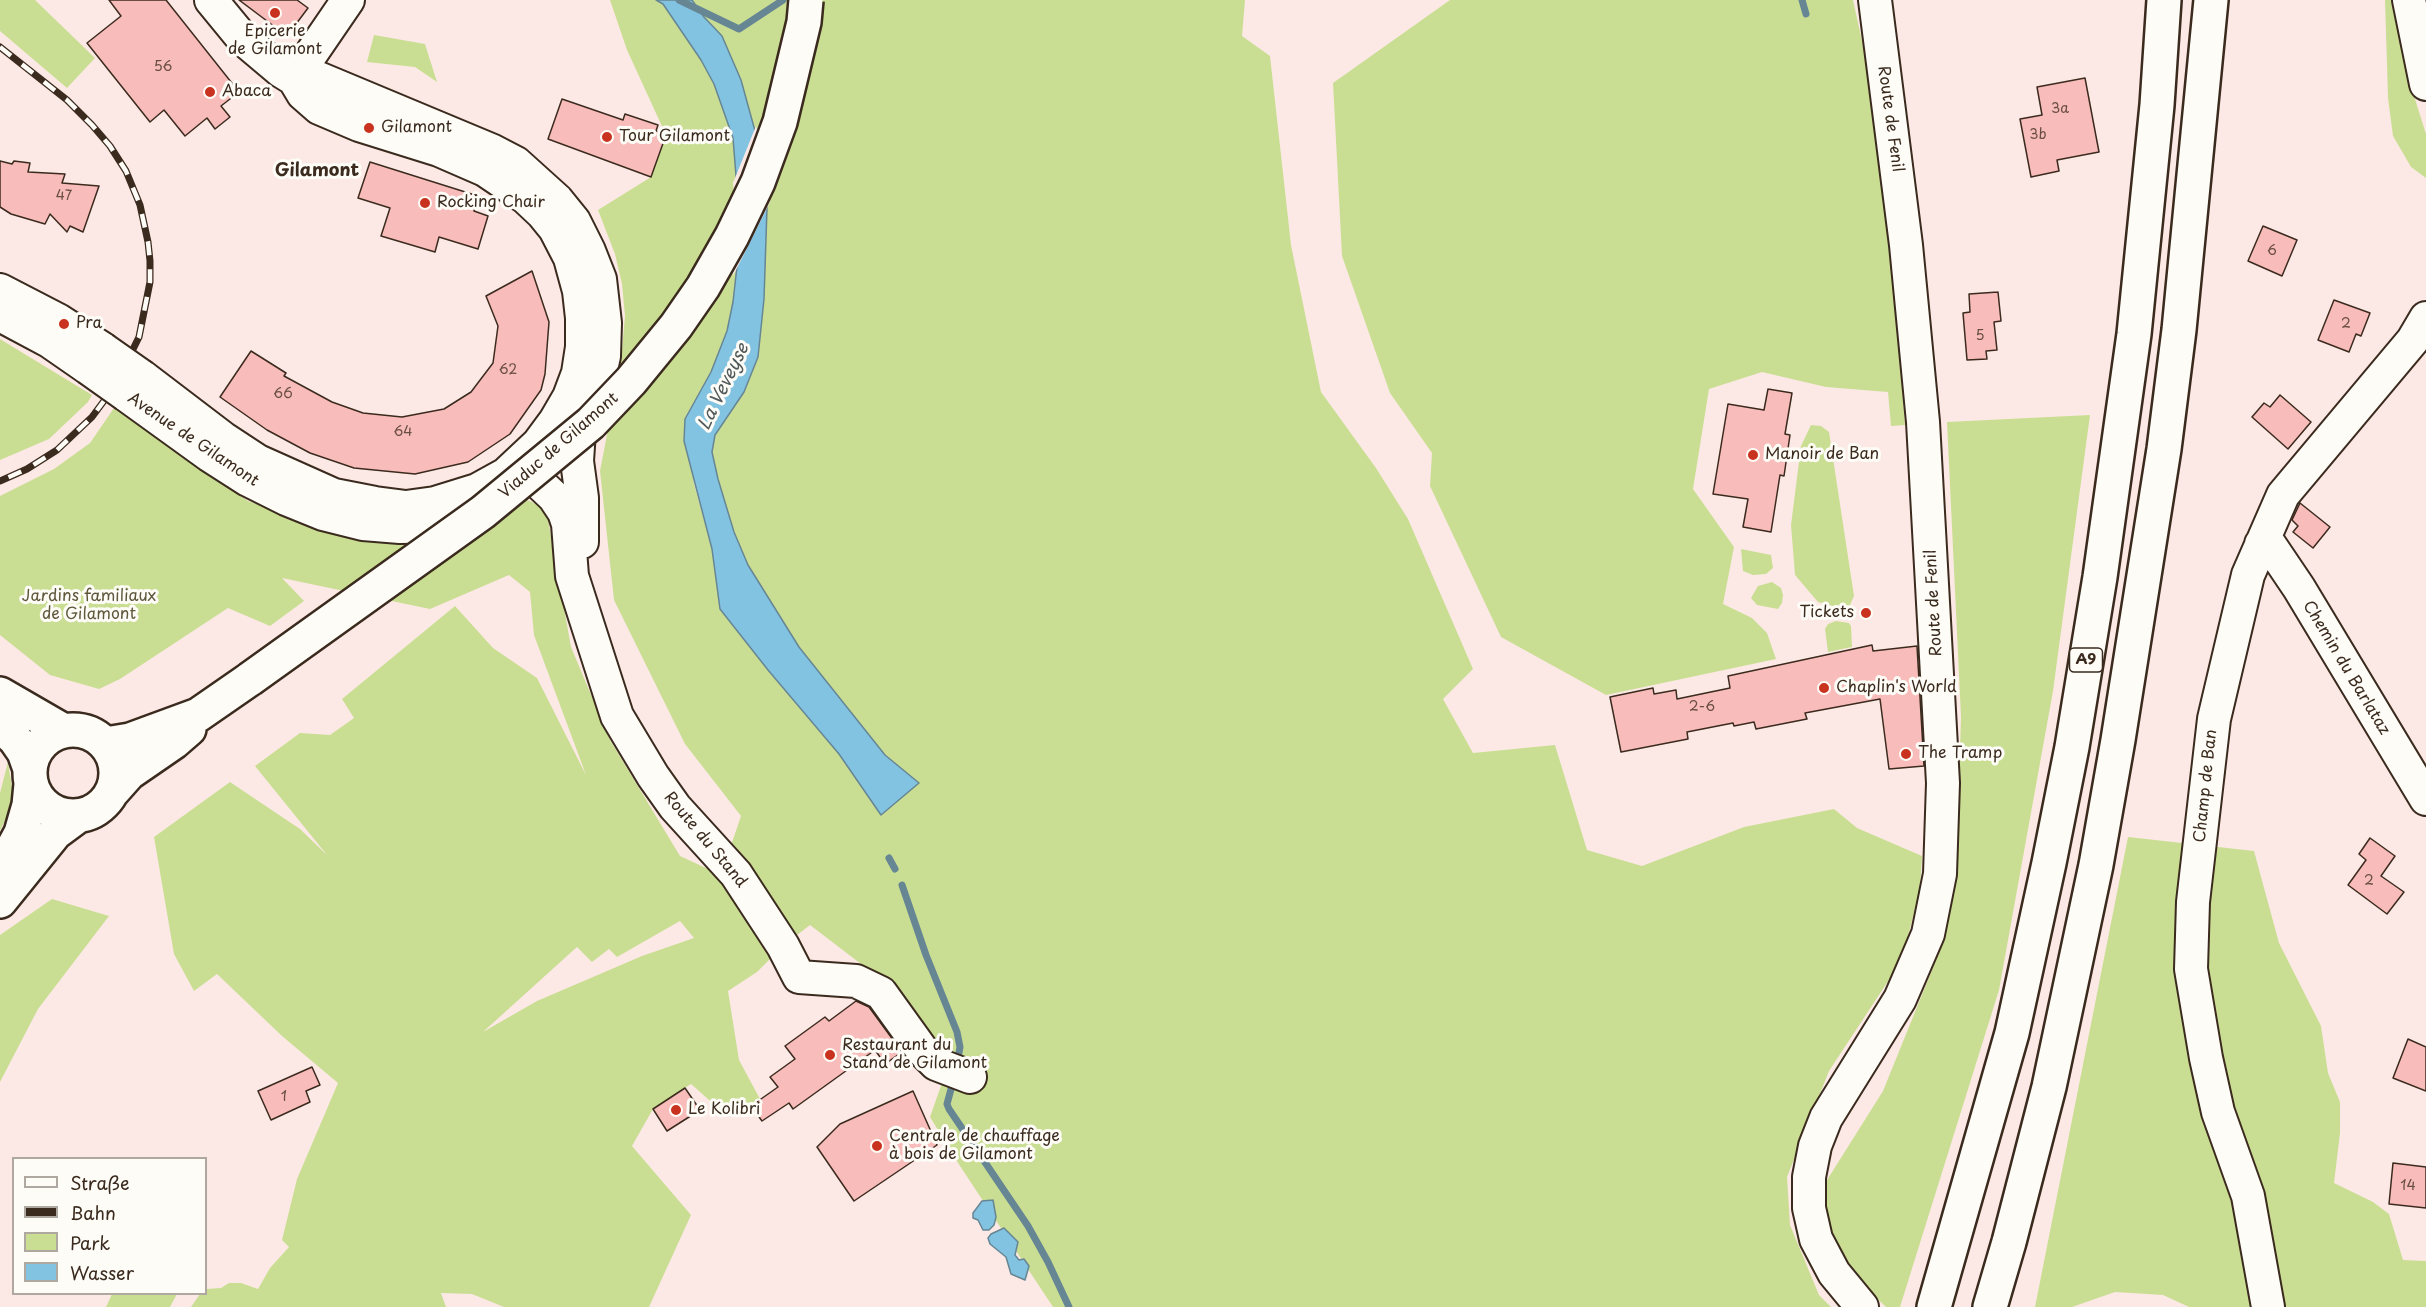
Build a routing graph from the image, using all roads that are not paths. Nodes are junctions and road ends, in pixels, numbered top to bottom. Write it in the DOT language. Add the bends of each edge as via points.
graph roads {
  1 [pos="212,0"];
  2 [pos="348,0"];
  3 [pos="806,0"];
  4 [pos="1875,0"];
  5 [pos="2164,0"];
  6 [pos="2211,0"];
  7 [pos="2409,0"];
  8 [pos="294,79"];
  9 [pos="2426,84"];
  10 [pos="0,290"];
  11 [pos="0,315"];
  12 [pos="2426,318"];
  13 [pos="95,359"];
  14 [pos="135,386"];
  15 [pos="579,431"];
  16 [pos="536,480"];
  17 [pos="2261,544"];
  18 [pos="583,603"];
  19 [pos="0,694"];
  20 [pos="198,715"];
  21 [pos="0,726"];
  22 [pos="64,731"];
  23 [pos="106,744"];
  24 [pos="30,777"];
  25 [pos="113,791"];
  26 [pos="2426,799"];
  27 [pos="78,816"];
  28 [pos="0,872"];
  29 [pos="0,901"];
  30 [pos="961,1074"];
  31 [pos="1862,1307"];
  32 [pos="1934,1307"];
  33 [pos="1990,1307"];
  34 [pos="2268,1307"];
  1 -- 8 [label="street, Avenue de Gilamont" via="243,39"];
  2 -- 8 [label="street"];
  3 -- 20 [label="main road, Viaduc de Gilamont, bridge" via="780,122 758,182 703,287 646,362 591,423 483,512"];
  4 -- 31 [label="street, Route de Fenil" via="1906,245 1923,423 1943,783 1940,874 1928,933 1900,999 1826,1118 1809,1177 1809,1208 1816,1239 1834,1273"];
  5 -- 32 [label="main road, A9" via="2134,334 2072,747 2015,1022"];
  6 -- 33 [label="main road" via="2164,450 2118,740 2049,1087"];
  7 -- 9 [label="street"];
  8 -- 14 [label="street, Avenue de Gilamont" via="319,108 485,170 525,197 555,229 570,258 582,318 578,373 569,397 538,444 506,474 477,490 406,507 334,495 258,461"];
  8 -- 15 [label="street, Avenue de Gilamont" via="316,77 491,150 523,169 557,200 589,250 600,279 605,323 598,383"];
  10 -- 13 [label="street, Avenue de Gilamont" via="58,320"];
  11 -- 13 [label="street, Avenue de Gilamont"];
  12 -- 17 [label="street, Champ de Ban" via="2413,340 2283,495"];
  13 -- 14 [label="street, Avenue de Gilamont, bridge"];
  14 -- 16 [label="street, Avenue de Gilamont" via="209,455 248,480 323,514 363,524 400,527 468,520 515,497"];
  15 -- 16 [label="street, Avenue de Gilamont"];
  15 -- 18 [label="street, Route du Stand"];
  16 -- 18 [label="street, Route du Stand" via="564,512 572,576"];
  17 -- 26 [label="street, Chemin du Barlataz" via="2270,545 2299,588"];
  17 -- 34 [label="street, Champ de Ban" via="2248,575 2214,719 2193,902 2191,969 2216,1101 2248,1196"];
  18 -- 30 [label="street, Route du Stand" via="617,716 633,745 675,807 736,874 799,977 856,981 881,993 922,1050 936,1064"];
  19 -- 22 [label="main road"];
  20 -- 23 [label="main road, Viaduc de Gilamont" via="130,741"];
  20 -- 25 [label="main road, Viaduc de Gilamont" via="185,734 129,773"];
  21 -- 24 [label="main road" via="24,752"];
  22 -- 23 [label="main road" via="87,732"];
  22 -- 24 [label="main road" via="41,744 33,756"];
  23 -- 25 [label="main road" via="117,770"];
  24 -- 27 [label="main road" via="37,798 48,809 63,816"];
  24 -- 28 [label="main road" via="27,817"];
  25 -- 27 [label="main road" via="96,810"];
  27 -- 29 [label="main road" via="55,833"];
}
